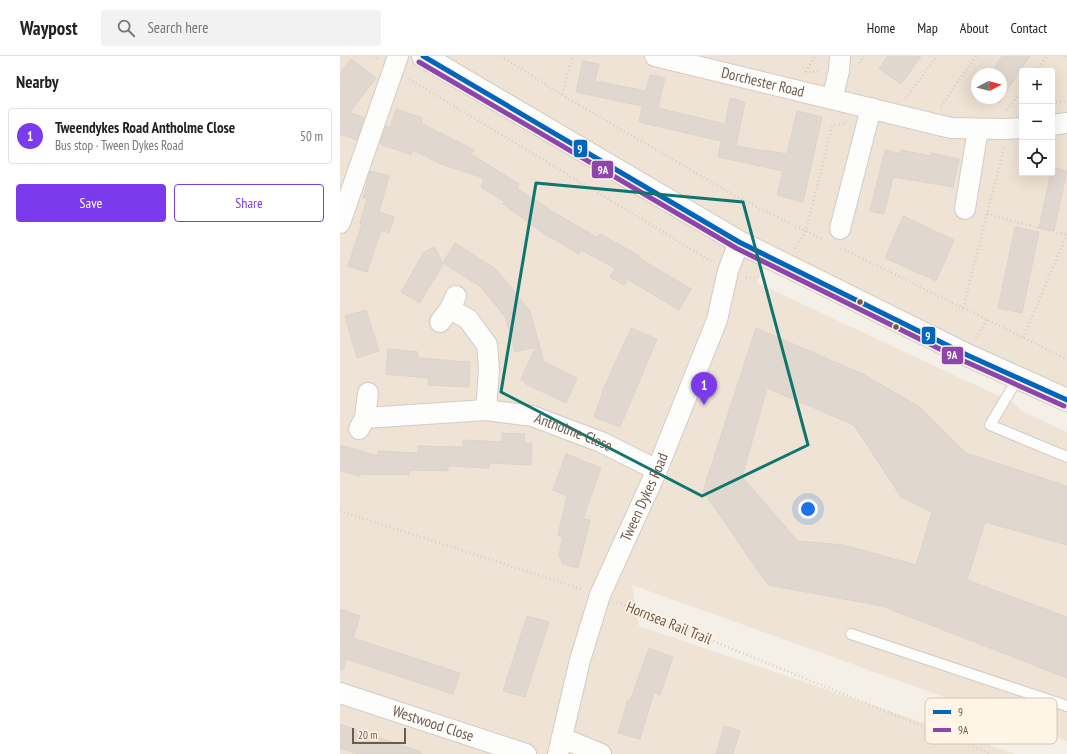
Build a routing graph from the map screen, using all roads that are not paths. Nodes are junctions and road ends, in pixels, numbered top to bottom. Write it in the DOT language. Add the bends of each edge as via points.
graph roads {
  1 [pos="398,56"];
  2 [pos="423,56"];
  3 [pos="655,56"];
  4 [pos="840,64"];
  5 [pos="832,99"];
  6 [pos="862,107"];
  7 [pos="1067,123"];
  8 [pos="1055,125"];
  9 [pos="1019,128"];
  10 [pos="978,129"];
  11 [pos="965,209"];
  12 [pos="342,212"];
  13 [pos="834,238"];
  14 [pos="739,242"];
  15 [pos="449,309"];
  16 [pos="1018,378"];
  17 [pos="368,393"];
  18 [pos="1067,400"];
  19 [pos="486,410"];
  20 [pos="1067,457"];
  21 [pos="657,470"];
  22 [pos="851,634"];
  23 [pos="340,692"];
  24 [pos="1043,698"];
  25 [pos="1057,703"];
  26 [pos="1067,706"];
  27 [pos="560,746"];
  28 [pos="526,754"];
  29 [pos="602,754"];
  1 -- 12 [label="street"];
  2 -- 14 [label="main road"];
  3 -- 5 [label="street, Dorchester Road"];
  4 -- 5 [label="street"];
  5 -- 6 [label="street, Dorchester Road"];
  6 -- 10 [label="street, Dorchester Road" via="951,128"];
  6 -- 13 [label="street"];
  7 -- 8 [label="street"];
  9 -- 10 [label="street, Dorchester Road"];
  10 -- 11 [label="street"];
  14 -- 16 [label="main road"];
  14 -- 21 [label="street, Tween Dykes Road" via="728,271 717,320"];
  15 -- 19 [label="street" via="468,319 487,345 489,370"];
  16 -- 18 [label="main road"];
  16 -- 20 [label="lane" via="990,425"];
  17 -- 19 [label="street, Antholme Close" via="362,423"];
  19 -- 21 [label="street, Antholme Close" via="532,416 601,442"];
  21 -- 27 [label="street, Tween Dykes Road" via="600,595 580,660"];
  22 -- 24 [label="lane"];
  23 -- 28 [label="street, Westwood Close"];
  25 -- 26 [label="lane"];
  27 -- 29 [label="street"];
}
